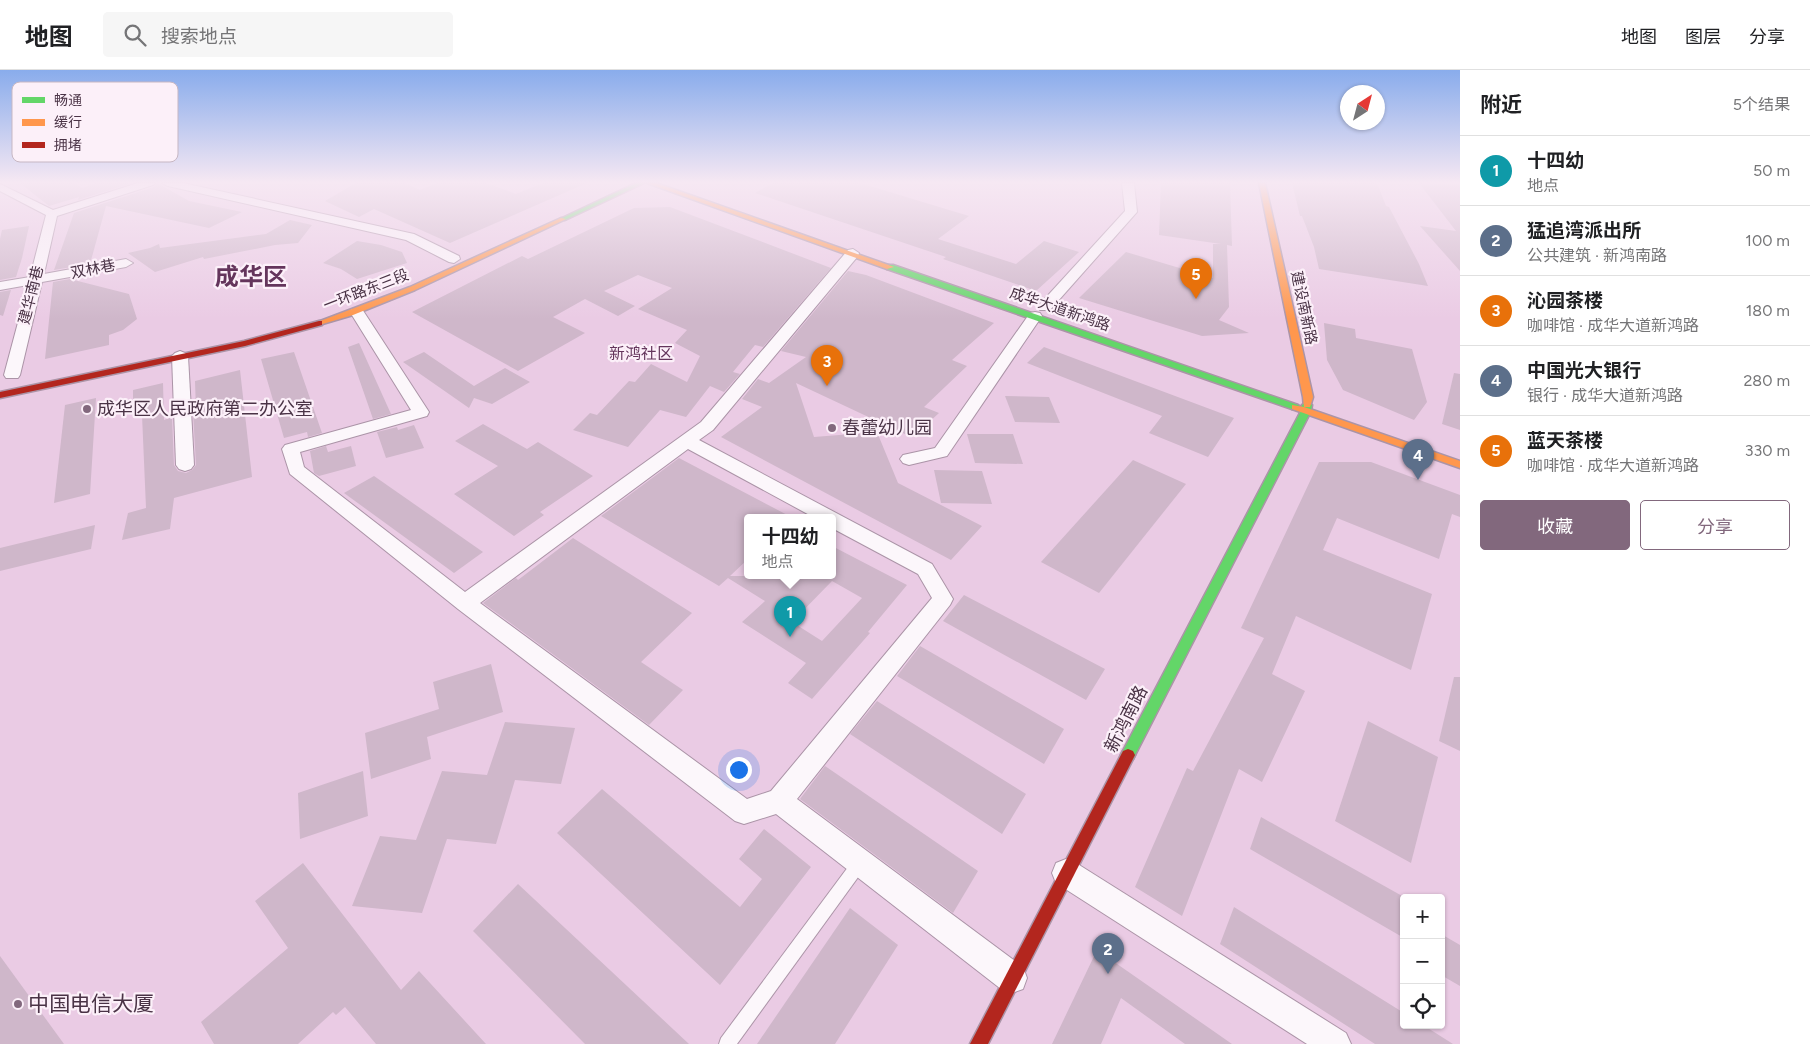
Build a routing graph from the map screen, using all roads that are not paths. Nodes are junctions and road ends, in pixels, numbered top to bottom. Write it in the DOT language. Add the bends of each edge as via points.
graph roads {
  1 [pos="48,228"];
  2 [pos="372,228"];
  3 [pos="519,228"];
  4 [pos="543,228"];
  5 [pos="782,228"];
  6 [pos="813,228"];
  7 [pos="1116,228"];
  8 [pos="1272,228"];
  9 [pos="853,253"];
  10 [pos="454,258"];
  11 [pos="906,260"];
  12 [pos="126,263"];
  13 [pos="34,280"];
  14 [pos="0,286"];
  15 [pos="1043,309"];
  16 [pos="357,312"];
  17 [pos="180,356"];
  18 [pos="84,369"];
  19 [pos="11,375"];
  20 [pos="0,384"];
  21 [pos="0,395"];
  22 [pos="0,400"];
  23 [pos="1306,411"];
  24 [pos="686,441"];
  25 [pos="909,459"];
  26 [pos="185,465"];
  27 [pos="1460,465"];
  28 [pos="822,514"];
  29 [pos="836,522"];
  30 [pos="465,603"];
  31 [pos="779,802"];
  32 [pos="860,863"];
  33 [pos="1066,873"];
  34 [pos="1012,978"];
  35 [pos="727,1044"];
  36 [pos="979,1044"];
  37 [pos="1334,1044"];
  1 -- 13 [label="street, 建华南巷"];
  2 -- 10 [label="street" via="410,237"];
  3 -- 10 [label="main road, 一环路东三段"];
  4 -- 16 [label="main road, 一环路东三段"];
  5 -- 9 [label="main road, 成华大道新鸿路"];
  6 -- 11 [label="main road"];
  7 -- 15 [label="street"];
  8 -- 23 [label="main road, 建设南新路" via="1308,397"];
  9 -- 15 [label="main road, 成华大道新鸿路"];
  9 -- 24 [label="street" via="707,426"];
  10 -- 18 [label="main road, 一环路东三段" via="374,294 305,318"];
  12 -- 13 [label="street, 双林巷"];
  13 -- 14 [label="street, 双林巷"];
  13 -- 19 [label="street, 建华南巷"];
  15 -- 23 [label="main road, 成华大道新鸿路"];
  15 -- 25 [label="street" via="941,452"];
  16 -- 17 [label="main road, 一环路东三段" via="281,334"];
  16 -- 30 [label="street" via="421,412 291,449 296,470"];
  17 -- 18 [label="main road, 一环路东三段"];
  17 -- 26 [label="street"];
  18 -- 20 [label="main road"];
  18 -- 21 [label="main road"];
  18 -- 22 [label="main road"];
  23 -- 27 [label="main road, 成华大道新鸿路"];
  23 -- 33 [label="main road, 新鸿南路"];
  24 -- 28 [label="street"];
  24 -- 30 [label="street"];
  29 -- 31 [label="street" via="925,569 943,600"];
  30 -- 31 [label="street" via="744,812"];
  31 -- 32 [label="street"];
  32 -- 34 [label="street"];
  32 -- 35 [label="lane"];
  33 -- 34 [label="main road, 新鸿南路"];
  33 -- 37 [label="street"];
  34 -- 36 [label="main road, 新鸿南路"];
}
